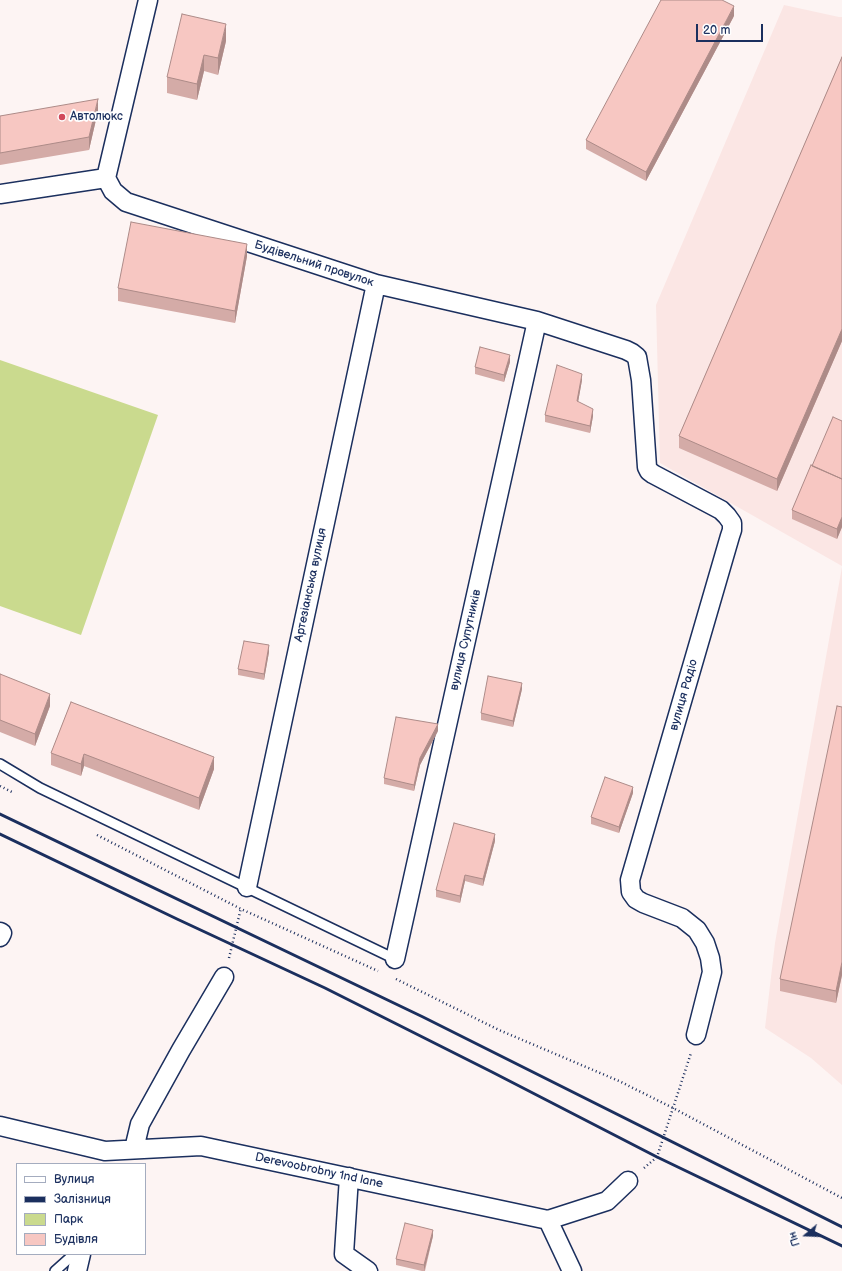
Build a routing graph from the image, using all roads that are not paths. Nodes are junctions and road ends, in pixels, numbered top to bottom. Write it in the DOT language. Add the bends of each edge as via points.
graph roads {
  1 [pos="148,0"];
  2 [pos="106,178"];
  3 [pos="0,194"];
  4 [pos="376,284"];
  5 [pos="537,321"];
  6 [pos="637,357"];
  7 [pos="0,764"];
  8 [pos="247,887"];
  9 [pos="395,959"];
  10 [pos="224,977"];
  11 [pos="696,1035"];
  12 [pos="0,1126"];
  13 [pos="134,1149"];
  14 [pos="104,1157"];
  15 [pos="349,1177"];
  16 [pos="628,1181"];
  17 [pos="548,1220"];
  18 [pos="73,1255"];
  19 [pos="81,1255"];
  20 [pos="54,1271"];
  21 [pos="77,1271"];
  22 [pos="368,1271"];
  23 [pos="572,1271"];
  1 -- 2 [label="street"];
  2 -- 3 [label="street"];
  2 -- 4 [label="street, Будівельний провулок" via="113,191 126,202"];
  4 -- 5 [label="street, Будівельний провулок"];
  4 -- 8 [label="street, Артезіанська вулиця"];
  5 -- 6 [label="street, Будівельний провулок" via="626,350"];
  5 -- 9 [label="street, вулиця Супутників"];
  6 -- 11 [label="street, вулиця Радіо" via="647,468 653,474 721,510 732,523 630,880 636,898 682,918 696,930 705,943 712,972"];
  7 -- 8 [label="lane" via="40,788"];
  8 -- 9 [label="lane"];
  10 -- 13 [label="street" via="140,1124"];
  12 -- 14 [label="street, Derevoobrobny 1nd lane"];
  13 -- 14 [label="street, Derevoobrobny 1nd lane"];
  13 -- 15 [label="street, Derevoobrobny 1nd lane" via="201,1146"];
  15 -- 17 [label="street, Derevoobrobny 1nd lane"];
  15 -- 22 [label="street" via="344,1254"];
  16 -- 17 [label="street" via="607,1201"];
  17 -- 23 [label="street"];
  18 -- 20 [label="lane"];
  19 -- 21 [label="street"];
}
